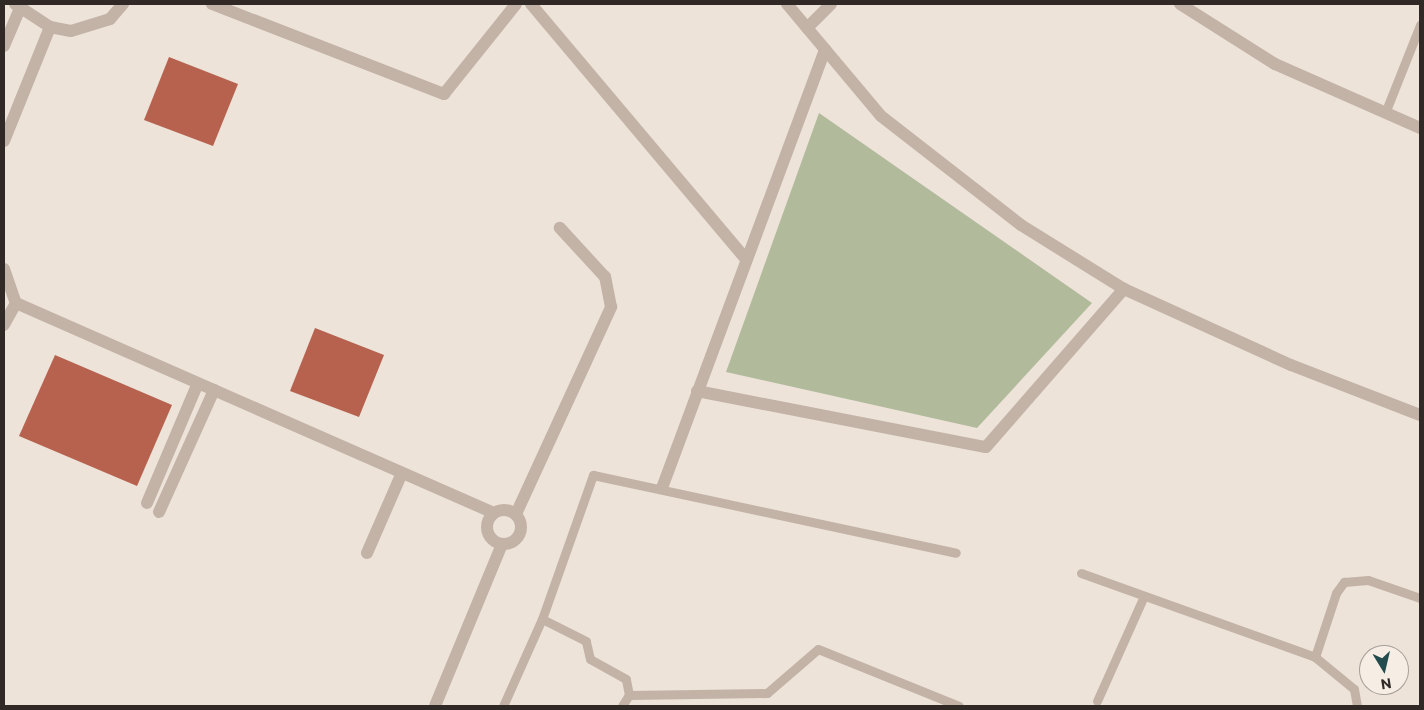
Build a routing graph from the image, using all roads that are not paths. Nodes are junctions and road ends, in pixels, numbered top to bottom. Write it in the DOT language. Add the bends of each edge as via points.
graph roads {
  1 [pos="123,4"];
  2 [pos="212,4"];
  3 [pos="516,4"];
  4 [pos="531,4"];
  5 [pos="787,4"];
  6 [pos="831,4"];
  7 [pos="1180,4"];
  8 [pos="17,7"];
  9 [pos="229,7"];
  10 [pos="1420,25"];
  11 [pos="50,27"];
  12 [pos="807,28"];
  13 [pos="4,46"];
  14 [pos="825,49"];
  15 [pos="1385,113"];
  16 [pos="1420,128"];
  17 [pos="4,141"];
  18 [pos="560,228"];
  19 [pos="745,258"];
  20 [pos="4,269"];
  21 [pos="1124,289"];
  22 [pos="16,303"];
  23 [pos="4,324"];
  24 [pos="198,383"];
  25 [pos="214,390"];
  26 [pos="697,391"];
  27 [pos="1420,415"];
  28 [pos="402,473"];
  29 [pos="662,488"];
  30 [pos="147,503"];
  31 [pos="159,512"];
  32 [pos="494,513"];
  33 [pos="516,514"];
  34 [pos="502,544"];
  35 [pos="367,553"];
  36 [pos="956,553"];
  37 [pos="1081,573"];
  38 [pos="1144,596"];
  39 [pos="1420,598"];
  40 [pos="542,619"];
  41 [pos="1315,657"];
  42 [pos="628,695"];
  43 [pos="1097,701"];
  44 [pos="435,706"];
  45 [pos="503,706"];
  46 [pos="622,706"];
  47 [pos="959,706"];
  48 [pos="1357,706"];
  1 -- 11 [label="street" via="110,19 91,28 71,31"];
  2 -- 9 [label="street"];
  3 -- 9 [label="street" via="444,94"];
  4 -- 19 [label="street"];
  5 -- 12 [label="street"];
  6 -- 12 [label="street"];
  7 -- 15 [label="street" via="1275,64"];
  8 -- 11 [label="street"];
  8 -- 13 [label="street"];
  10 -- 15 [label="lane"];
  11 -- 17 [label="street"];
  12 -- 14 [label="street"];
  14 -- 19 [label="street"];
  14 -- 21 [label="street" via="882,116 1021,225"];
  15 -- 16 [label="street"];
  18 -- 33 [label="street" via="605,276 611,307"];
  19 -- 26 [label="street"];
  20 -- 22 [label="street"];
  21 -- 26 [label="street" via="986,446"];
  21 -- 27 [label="street" via="1291,365"];
  22 -- 23 [label="street"];
  22 -- 24 [label="street"];
  24 -- 25 [label="street"];
  24 -- 30 [label="street"];
  25 -- 28 [label="street"];
  25 -- 31 [label="street"];
  26 -- 29 [label="street"];
  28 -- 32 [label="street"];
  28 -- 35 [label="street"];
  29 -- 36 [label="lane"];
  29 -- 40 [label="lane" via="593,475"];
  32 -- 33 [label="street" via="505,510"];
  32 -- 34 [label="street" via="487,529 492,540"];
  33 -- 34 [label="street" via="522,524 520,535"];
  34 -- 44 [label="street"];
  37 -- 38 [label="lane"];
  38 -- 41 [label="lane"];
  38 -- 43 [label="lane"];
  39 -- 41 [label="lane" via="1368,580 1344,582 1336,593"];
  40 -- 42 [label="lane" via="586,641 590,659 626,679"];
  40 -- 45 [label="lane"];
  41 -- 48 [label="lane" via="1354,689"];
  42 -- 46 [label="lane"];
  42 -- 47 [label="lane" via="767,693 818,649"];
}
